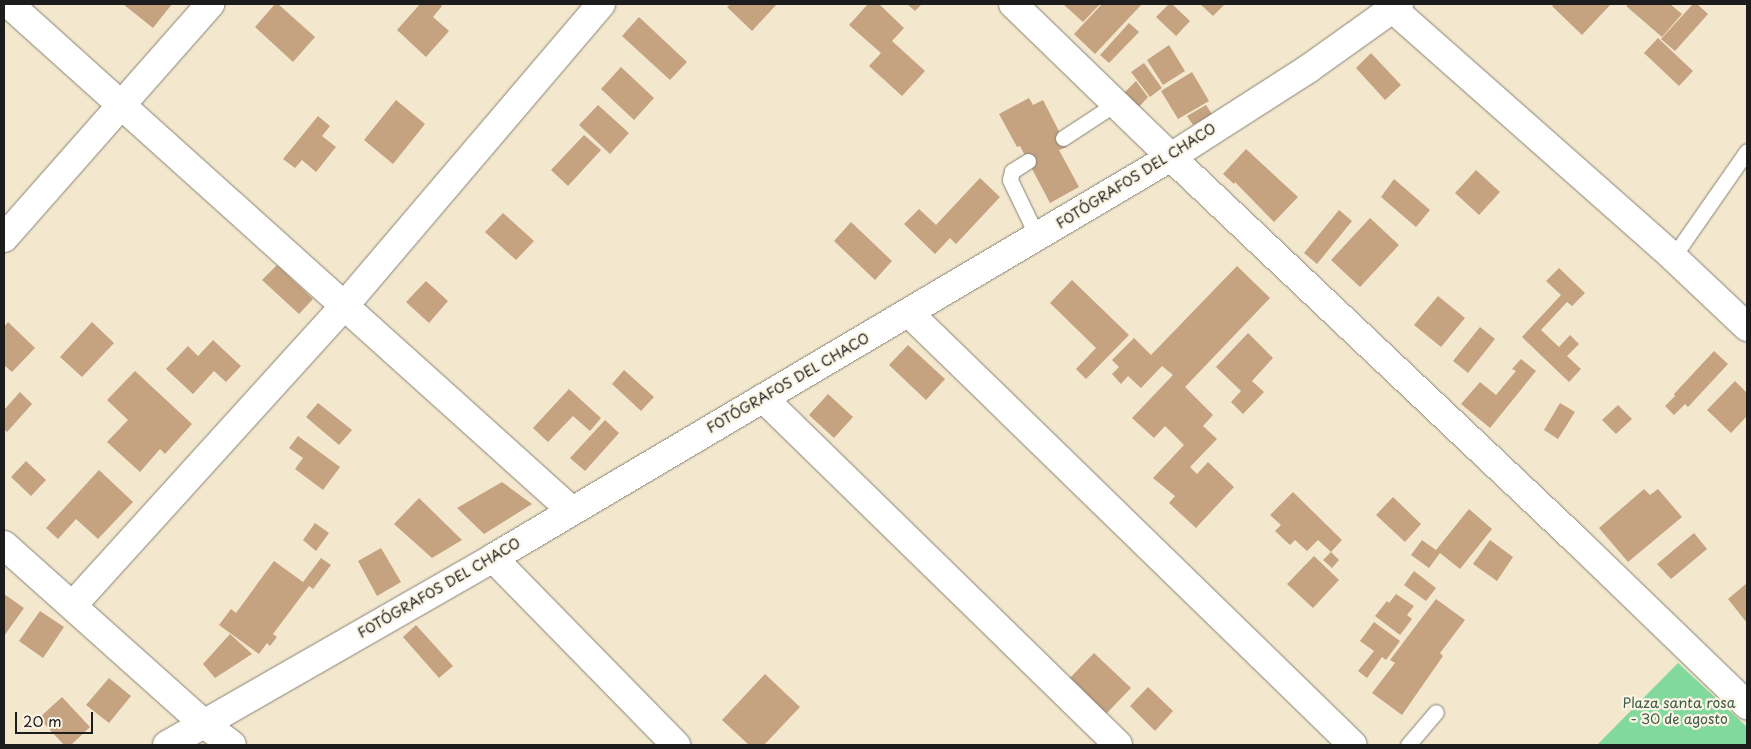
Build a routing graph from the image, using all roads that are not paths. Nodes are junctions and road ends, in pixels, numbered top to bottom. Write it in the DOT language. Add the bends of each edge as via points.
graph roads {
  1 [pos="9,4"];
  2 [pos="210,4"];
  3 [pos="600,4"];
  4 [pos="1013,4"];
  5 [pos="1396,7"];
  6 [pos="1116,104"];
  7 [pos="121,105"];
  8 [pos="1063,138"];
  9 [pos="1747,151"];
  10 [pos="1171,158"];
  11 [pos="1028,161"];
  12 [pos="1038,236"];
  13 [pos="4,238"];
  14 [pos="1673,257"];
  15 [pos="345,305"];
  16 [pos="909,313"];
  17 [pos="1747,327"];
  18 [pos="763,398"];
  19 [pos="571,510"];
  20 [pos="4,545"];
  21 [pos="494,558"];
  22 [pos="73,605"];
  23 [pos="1747,706"];
  24 [pos="1436,712"];
  25 [pos="203,723"];
  26 [pos="166,745"];
  27 [pos="232,745"];
  28 [pos="676,745"];
  29 [pos="1118,745"];
  30 [pos="1353,745"];
  31 [pos="1408,745"];
  1 -- 7 [label="street"];
  2 -- 7 [label="street"];
  3 -- 15 [label="street"];
  4 -- 6 [label="street"];
  5 -- 10 [label="street, FOTÓGRAFOS DEL CHACO"];
  5 -- 14 [label="street"];
  6 -- 8 [label="lane"];
  6 -- 10 [label="street"];
  7 -- 13 [label="street"];
  7 -- 15 [label="street"];
  9 -- 14 [label="lane"];
  10 -- 12 [label="street, FOTÓGRAFOS DEL CHACO"];
  10 -- 23 [label="street"];
  11 -- 12 [label="lane" via="1012,171 1010,180"];
  12 -- 16 [label="street, FOTÓGRAFOS DEL CHACO"];
  14 -- 17 [label="street"];
  15 -- 19 [label="street"];
  15 -- 22 [label="street"];
  16 -- 18 [label="street, FOTÓGRAFOS DEL CHACO"];
  16 -- 30 [label="street"];
  18 -- 19 [label="street, FOTÓGRAFOS DEL CHACO"];
  18 -- 29 [label="street"];
  19 -- 21 [label="street, FOTÓGRAFOS DEL CHACO"];
  20 -- 22 [label="street"];
  21 -- 25 [label="street, FOTÓGRAFOS DEL CHACO"];
  21 -- 28 [label="street"];
  22 -- 25 [label="street"];
  24 -- 31 [label="lane"];
  25 -- 26 [label="street, FOTÓGRAFOS DEL CHACO"];
  25 -- 27 [label="street"];
}
